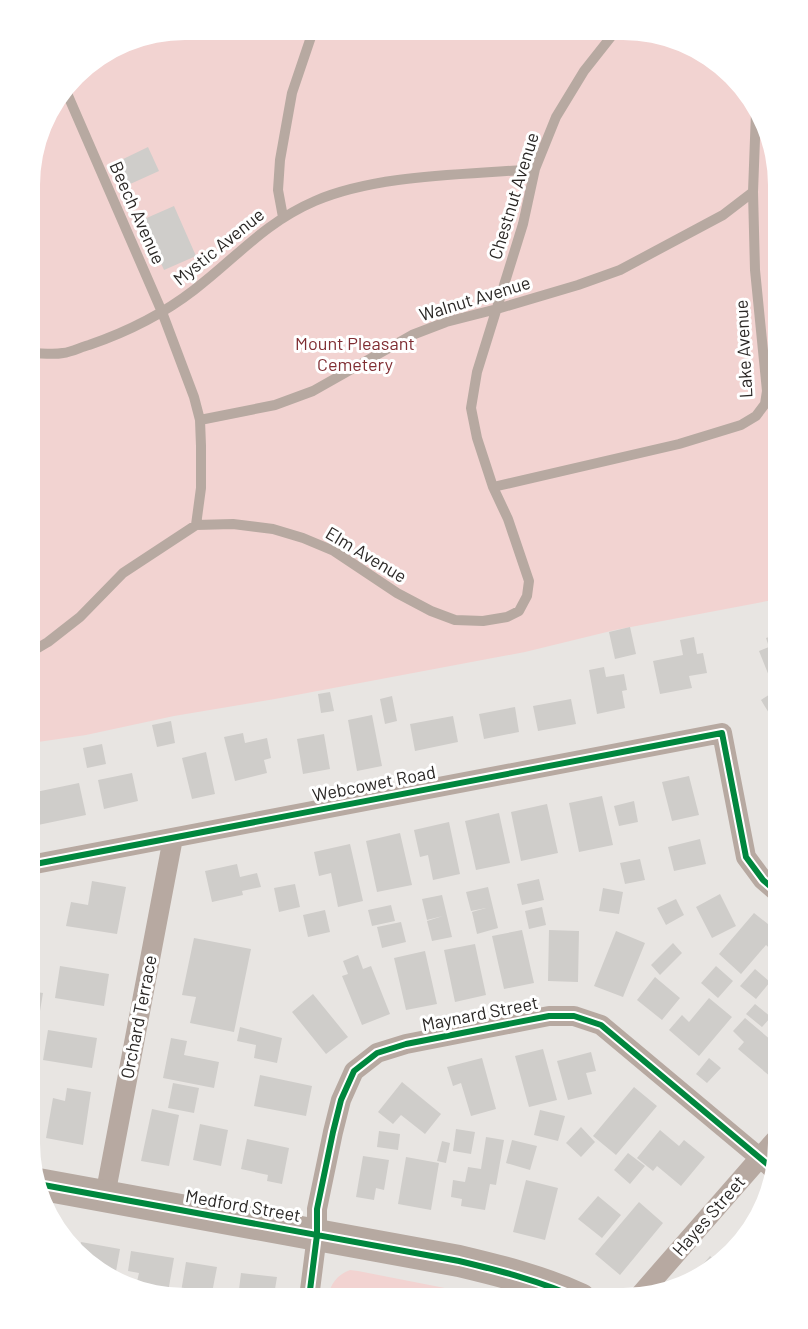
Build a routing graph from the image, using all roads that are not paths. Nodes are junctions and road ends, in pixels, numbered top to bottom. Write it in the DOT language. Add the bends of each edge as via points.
graph roads {
  1 [pos="311,40"];
  2 [pos="608,40"];
  3 [pos="70,99"];
  4 [pos="755,129"];
  5 [pos="535,169"];
  6 [pos="753,192"];
  7 [pos="283,217"];
  8 [pos="497,309"];
  9 [pos="162,312"];
  10 [pos="40,353"];
  11 [pos="200,420"];
  12 [pos="493,487"];
  13 [pos="196,525"];
  14 [pos="40,647"];
  15 [pos="173,838"];
  16 [pos="40,863"];
  17 [pos="767,884"];
  18 [pos="766,1163"];
  19 [pos="47,1186"];
  20 [pos="105,1196"];
  21 [pos="317,1235"];
  22 [pos="649,1286"];
  23 [pos="310,1288"];
  24 [pos="551,1288"];
  1 -- 7 [label="lane, Mystic Avenue" via="292,93 280,160 278,190"];
  2 -- 5 [label="lane, Chestnut Avenue" via="556,117"];
  3 -- 9 [label="lane, Beech Avenue"];
  4 -- 6 [label="lane, Lake Avenue"];
  5 -- 7 [label="lane" via="356,187"];
  5 -- 8 [label="lane, Chestnut Avenue"];
  6 -- 8 [label="lane, Walnut Avenue" via="723,215 620,270"];
  6 -- 12 [label="lane, Lake Avenue" via="755,270 767,391 765,404 756,416 741,425 679,444"];
  7 -- 9 [label="lane, Mystic Avenue"];
  8 -- 11 [label="lane, Walnut Avenue" via="412,335 313,391 275,405"];
  8 -- 12 [label="lane, Chestnut Avenue" via="477,372 471,408"];
  9 -- 10 [label="lane, Mystic Avenue" via="62,354"];
  9 -- 11 [label="lane, Beech Avenue"];
  11 -- 13 [label="lane, Beech Avenue" via="201,488"];
  12 -- 13 [label="lane, Elm Avenue" via="529,581 519,611 483,621 455,620 430,611 334,551 303,538 233,524"];
  13 -- 14 [label="lane" via="123,573 80,617"];
  15 -- 16 [label="street, Webcowet Road"];
  15 -- 17 [label="street, Webcowet Road" via="722,733 746,856"];
  15 -- 20 [label="street, Orchard Terrace"];
  18 -- 21 [label="street, Maynard Street" via="601,1025 574,1016 549,1016 406,1044 377,1053 354,1071 333,1132 317,1209"];
  18 -- 22 [label="street, Hayes Street"];
  19 -- 20 [label="main road, Medford Street"];
  20 -- 21 [label="main road, Medford Street"];
  21 -- 23 [label="street, Maynard Street"];
  21 -- 24 [label="main road, Medford Street" via="478,1266"];
}
